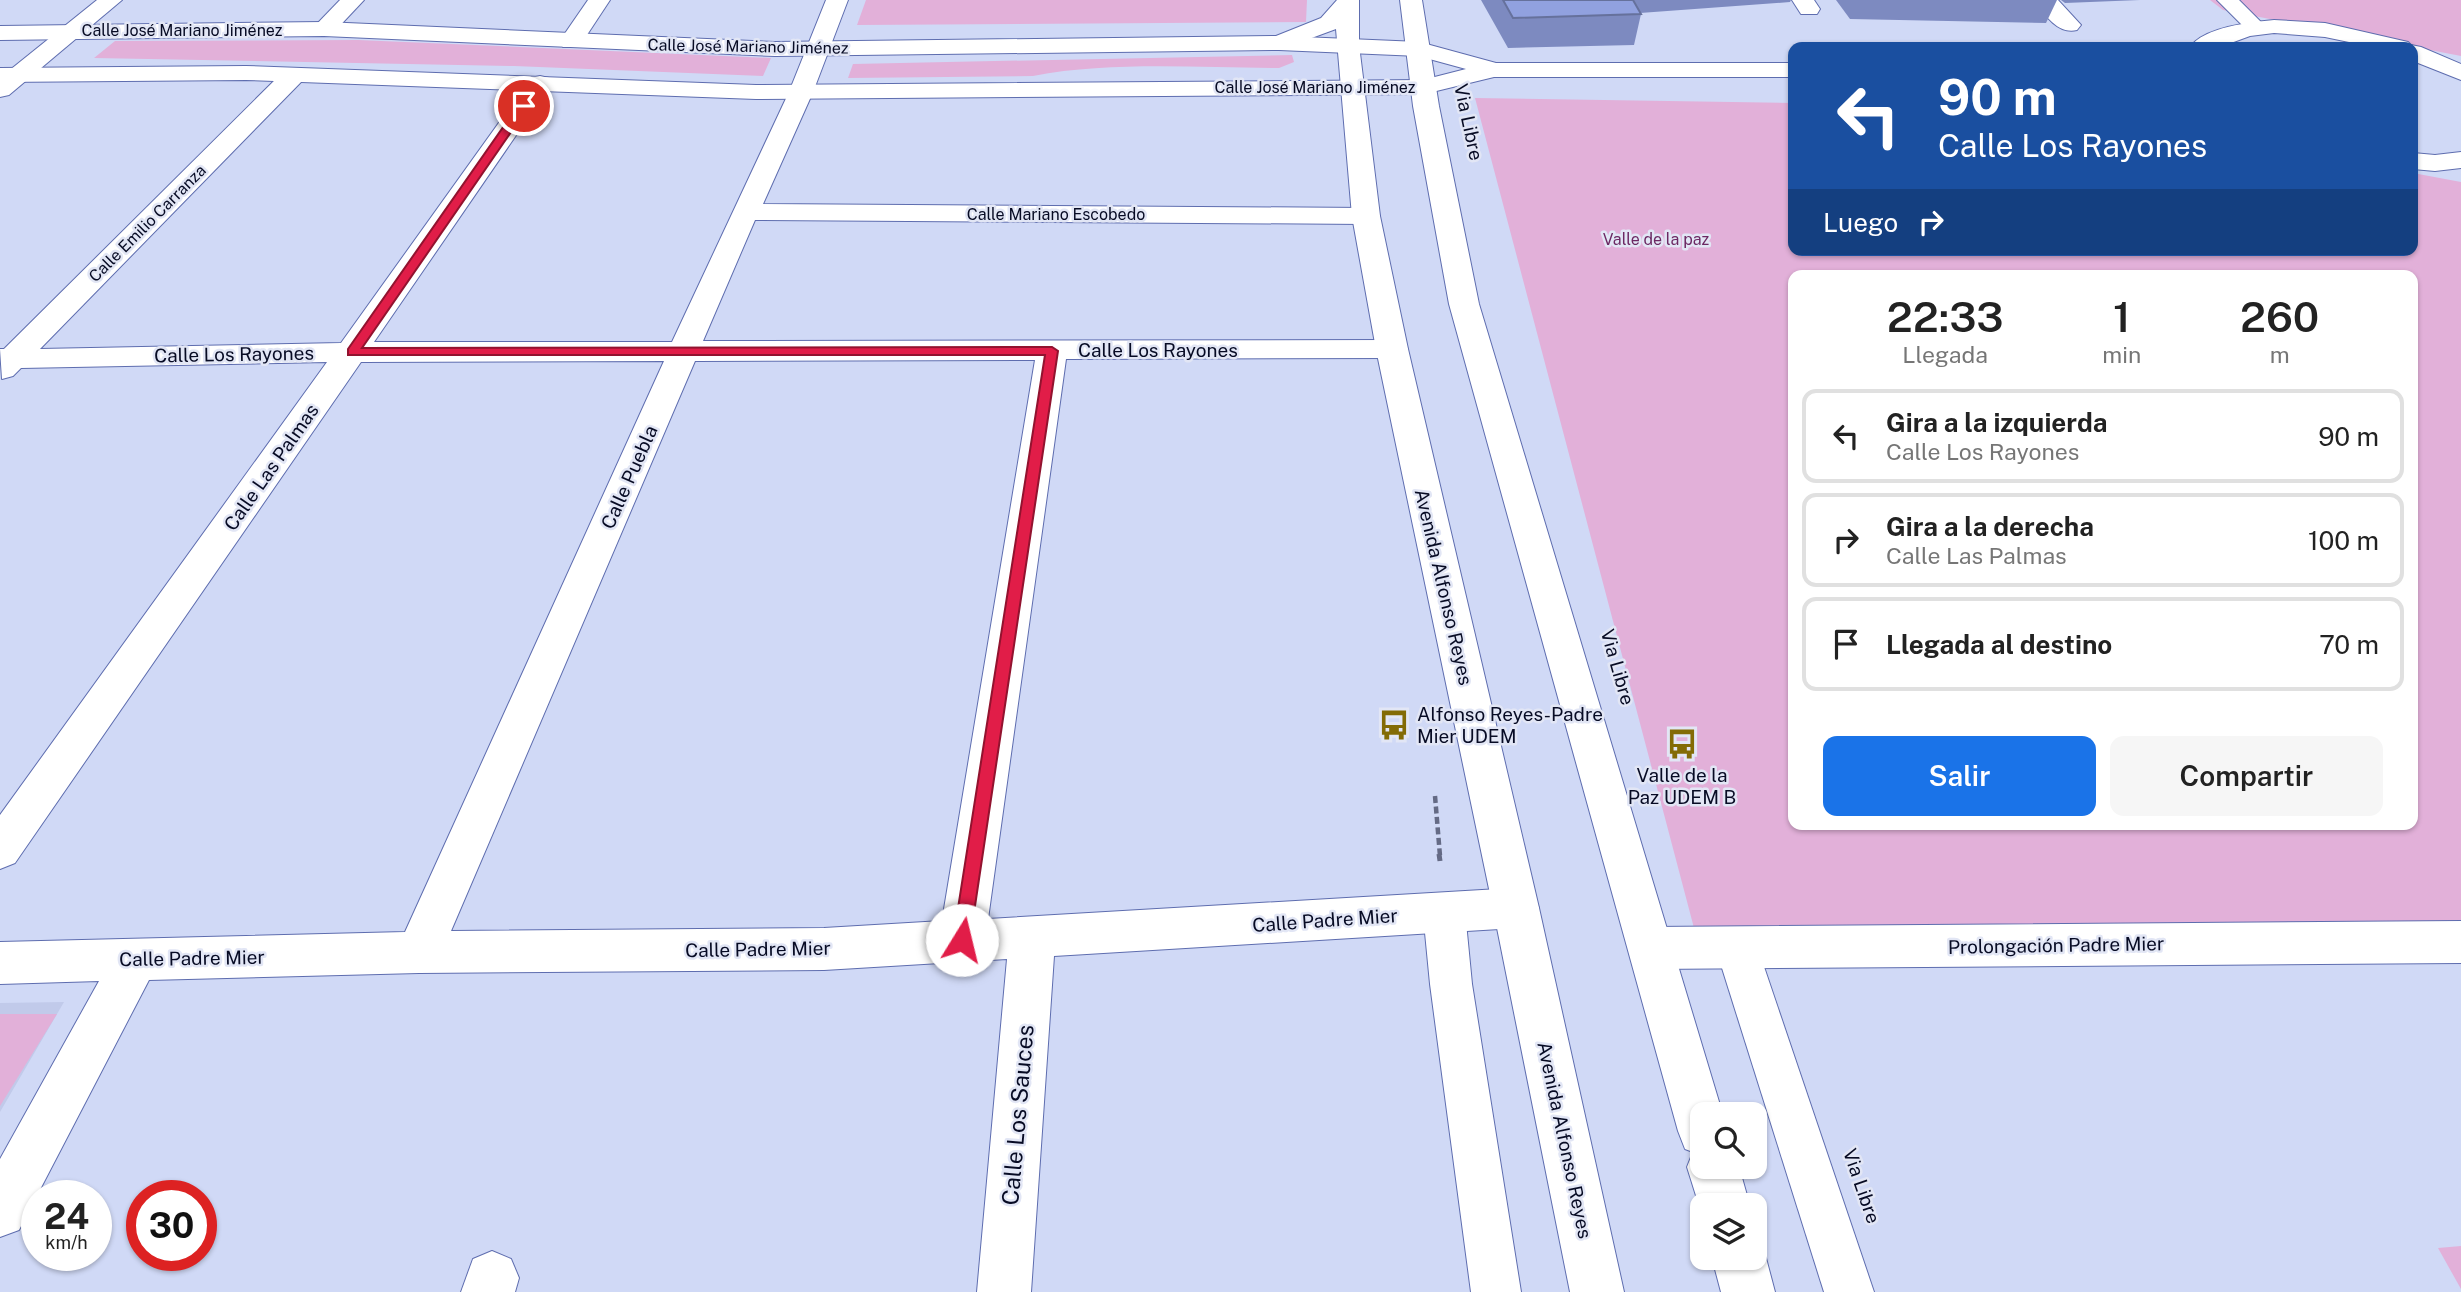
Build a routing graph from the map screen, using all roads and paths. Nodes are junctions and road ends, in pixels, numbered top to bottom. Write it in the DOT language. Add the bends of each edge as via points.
graph roads {
  1 [pos="111,0"];
  2 [pos="353,0"];
  3 [pos="599,0"];
  4 [pos="837,0"];
  5 [pos="1411,0"];
  6 [pos="2045,0"];
  7 [pos="2227,0"];
  8 [pos="1348,1"];
  9 [pos="2069,25"];
  10 [pos="2256,28"];
  11 [pos="324,29"];
  12 [pos="76,31"];
  13 [pos="0,33"];
  14 [pos="571,42"];
  15 [pos="2210,42"];
  16 [pos="2380,42"];
  17 [pos="1279,43"];
  18 [pos="1348,45"];
  19 [pos="819,47"];
  20 [pos="2418,54"];
  21 [pos="1422,68"];
  22 [pos="1494,69"];
  23 [pos="1788,70"];
  24 [pos="2461,73"];
  25 [pos="295,75"];
  26 [pos="6,80"];
  27 [pos="540,83"];
  28 [pos="1351,88"];
  29 [pos="801,92"];
  30 [pos="2461,160"];
  31 [pos="2418,161"];
  32 [pos="745,212"];
  33 [pos="1366,216"];
  34 [pos="1392,349"];
  35 [pos="1052,351"];
  36 [pos="352,352"];
  37 [pos="684,352"];
  38 [pos="4,363"];
  39 [pos="1434,782"];
  40 [pos="0,850"];
  41 [pos="1516,908"];
  42 [pos="1434,913"];
  43 [pos="1032,939"];
  44 [pos="962,940"];
  45 [pos="2461,942"];
  46 [pos="1651,948"];
  47 [pos="1737,949"];
  48 [pos="419,952"];
  49 [pos="136,959"];
  50 [pos="0,963"];
  51 [pos="1695,1102"];
  52 [pos="0,1211"];
  53 [pos="1742,1270"];
  54 [pos="1004,1292"];
  55 [pos="1496,1292"];
  56 [pos="1597,1292"];
  57 [pos="1748,1292"];
  58 [pos="1849,1292"];
  1 -- 12 [label="street"];
  2 -- 11 [label="street"];
  3 -- 14 [label="street"];
  4 -- 19 [label="street, Calle Puebla"];
  5 -- 21 [label="street"];
  6 -- 9 [label="street"];
  7 -- 10 [label="lane"];
  8 -- 17 [label="street" via="1320,28"];
  8 -- 18 [label="street, Avenida Alfonso Reyes"];
  10 -- 15 [label="street"];
  10 -- 16 [label="street" via="2301,28"];
  11 -- 12 [label="street, Calle José Mariano Jiménez"];
  11 -- 14 [label="street, Calle José Mariano Jiménez"];
  12 -- 13 [label="street, Calle José Mariano Jiménez"];
  12 -- 26 [label="street"];
  14 -- 19 [label="street, Calle José Mariano Jiménez"];
  17 -- 18 [label="street, Calle José Mariano Jiménez"];
  17 -- 19 [label="street, Calle José Mariano Jiménez"];
  18 -- 21 [label="street, Calle José Mariano Jiménez"];
  18 -- 28 [label="street, Avenida Alfonso Reyes"];
  19 -- 29 [label="street, Calle Puebla"];
  20 -- 24 [label="street"];
  21 -- 22 [label="street, Calle José Mariano Jiménez"];
  21 -- 22 [label="street, Calle José Mariano Jiménez"];
  21 -- 28 [label="street, Calle José Mariano Jiménez"];
  21 -- 46 [label="street" via="1464,304"];
  22 -- 23 [label="street, Calle José Mariano Jiménez"];
  25 -- 26 [label="street, Calle José Mariano Jiménez"];
  25 -- 27 [label="street, Calle José Mariano Jiménez"];
  25 -- 38 [label="street, Calle Emilio Carranza"];
  27 -- 29 [label="street, Calle José Mariano Jiménez"];
  27 -- 36 [label="street, Calle Las Palmas"];
  28 -- 29 [label="street, Calle José Mariano Jiménez"];
  28 -- 33 [label="street, Avenida Alfonso Reyes"];
  29 -- 32 [label="street, Calle Puebla"];
  30 -- 31 [label="street"];
  32 -- 33 [label="street, Calle Mariano Escobedo"];
  32 -- 37 [label="street, Calle Puebla"];
  33 -- 34 [label="street, Avenida Alfonso Reyes"];
  34 -- 35 [label="street, Calle Los Rayones"];
  34 -- 41 [label="street, Avenida Alfonso Reyes"];
  35 -- 37 [label="street, Calle Los Rayones"];
  35 -- 44 [label="street"];
  36 -- 37 [label="street, Calle Los Rayones"];
  36 -- 38 [label="street, Calle Los Rayones"];
  36 -- 40 [label="street, Calle Las Palmas"];
  37 -- 48 [label="street, Calle Puebla"];
  39 -- 42 [label="path" via="1441,860"];
  41 -- 42 [label="street, Calle Padre Mier"];
  41 -- 56 [label="street, Avenida Alfonso Reyes"];
  42 -- 43 [label="street, Calle Padre Mier"];
  42 -- 55 [label="lane" via="1451,984"];
  43 -- 44 [label="street, Calle Padre Mier"];
  43 -- 54 [label="street, Calle Los Sauces"];
  44 -- 48 [label="street, Calle Padre Mier" via="824,950"];
  45 -- 47 [label="street, Prolongación Padre Mier"];
  46 -- 47 [label="street, Prolongación Padre Mier"];
  46 -- 51 [label="street"];
  47 -- 58 [label="lane"];
  48 -- 49 [label="street, Calle Padre Mier"];
  49 -- 50 [label="street, Calle Padre Mier"];
  49 -- 52 [label="street"];
  53 -- 57 [label="street"];
}
